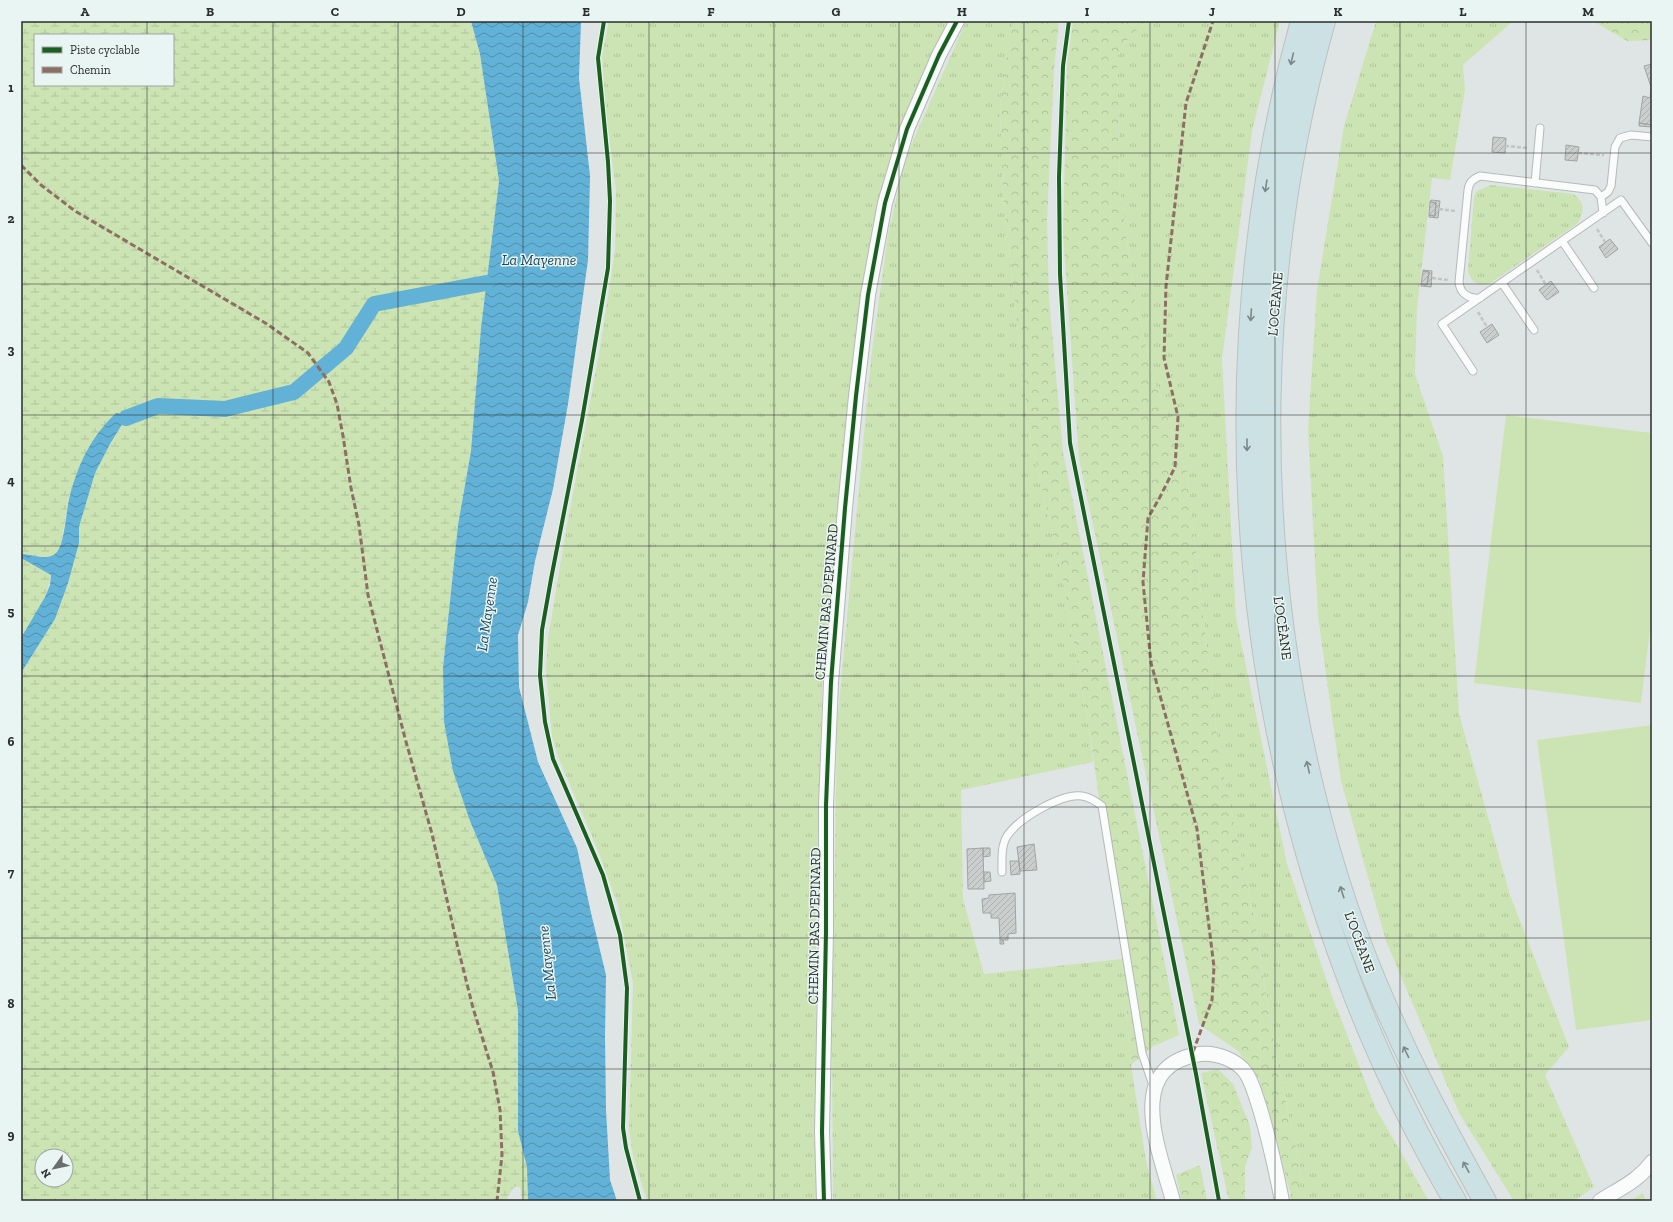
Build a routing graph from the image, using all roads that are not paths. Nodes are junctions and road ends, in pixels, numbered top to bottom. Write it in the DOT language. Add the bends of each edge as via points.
graph roads {
  1 [pos="957,21"];
  2 [pos="1302,21"];
  3 [pos="1324,21"];
  4 [pos="1540,128"];
  5 [pos="1652,137"];
  6 [pos="1535,183"];
  7 [pos="1601,197"];
  8 [pos="1603,213"];
  9 [pos="1562,241"];
  10 [pos="1652,243"];
  11 [pos="1502,283"];
  12 [pos="1594,288"];
  13 [pos="1480,298"];
  14 [pos="1534,330"];
  15 [pos="1473,371"];
  16 [pos="1002,872"];
  17 [pos="1154,1088"];
  18 [pos="1652,1162"];
  19 [pos="824,1201"];
  20 [pos="1174,1201"];
  21 [pos="1282,1201"];
  22 [pos="1454,1201"];
  23 [pos="1485,1201"];
  24 [pos="1600,1201"];
  1 -- 19 [label="street, CHEMIN BAS D'EPINARD" via="939,55 907,130 885,203 868,295 856,396 831,682 826,805 822,1132"];
  2 -- 22 [label="highway, L’OCÉANE, one-way" via="1281,106 1267,182 1257,253 1249,346 1247,468 1259,616 1267,677 1289,787 1330,927 1351,987 1399,1097"];
  23 -- 3 [label="highway, L’OCÉANE, one-way" via="1404,1050 1358,939 1338,881 1317,805 1294,702 1285,642 1277,582 1271,491 1272,340 1292,165"];
  4 -- 6 [label="lane"];
  5 -- 7 [label="lane" via="1631,135 1620,138 1614,147 1611,186"];
  6 -- 7 [label="lane" via="1595,190"];
  6 -- 13 [label="lane" via="1480,176 1469,185 1459,281 1466,295 1472,299"];
  7 -- 8 [label="lane"];
  8 -- 9 [label="lane"];
  8 -- 10 [label="lane" via="1621,200"];
  9 -- 11 [label="lane"];
  9 -- 12 [label="lane"];
  11 -- 13 [label="lane"];
  11 -- 14 [label="lane"];
  13 -- 15 [label="lane" via="1442,324"];
  16 -- 17 [label="lane" via="1002,847 1008,835 1038,810 1067,797 1082,796 1102,806 1142,1053"];
  17 -- 20 [label="street" via="1154,1130"];
  17 -- 21 [label="street" via="1161,1074 1172,1063 1192,1055 1218,1055 1236,1062 1252,1084 1265,1126"];
  18 -- 24 [label="street" via="1632,1183"];
}
